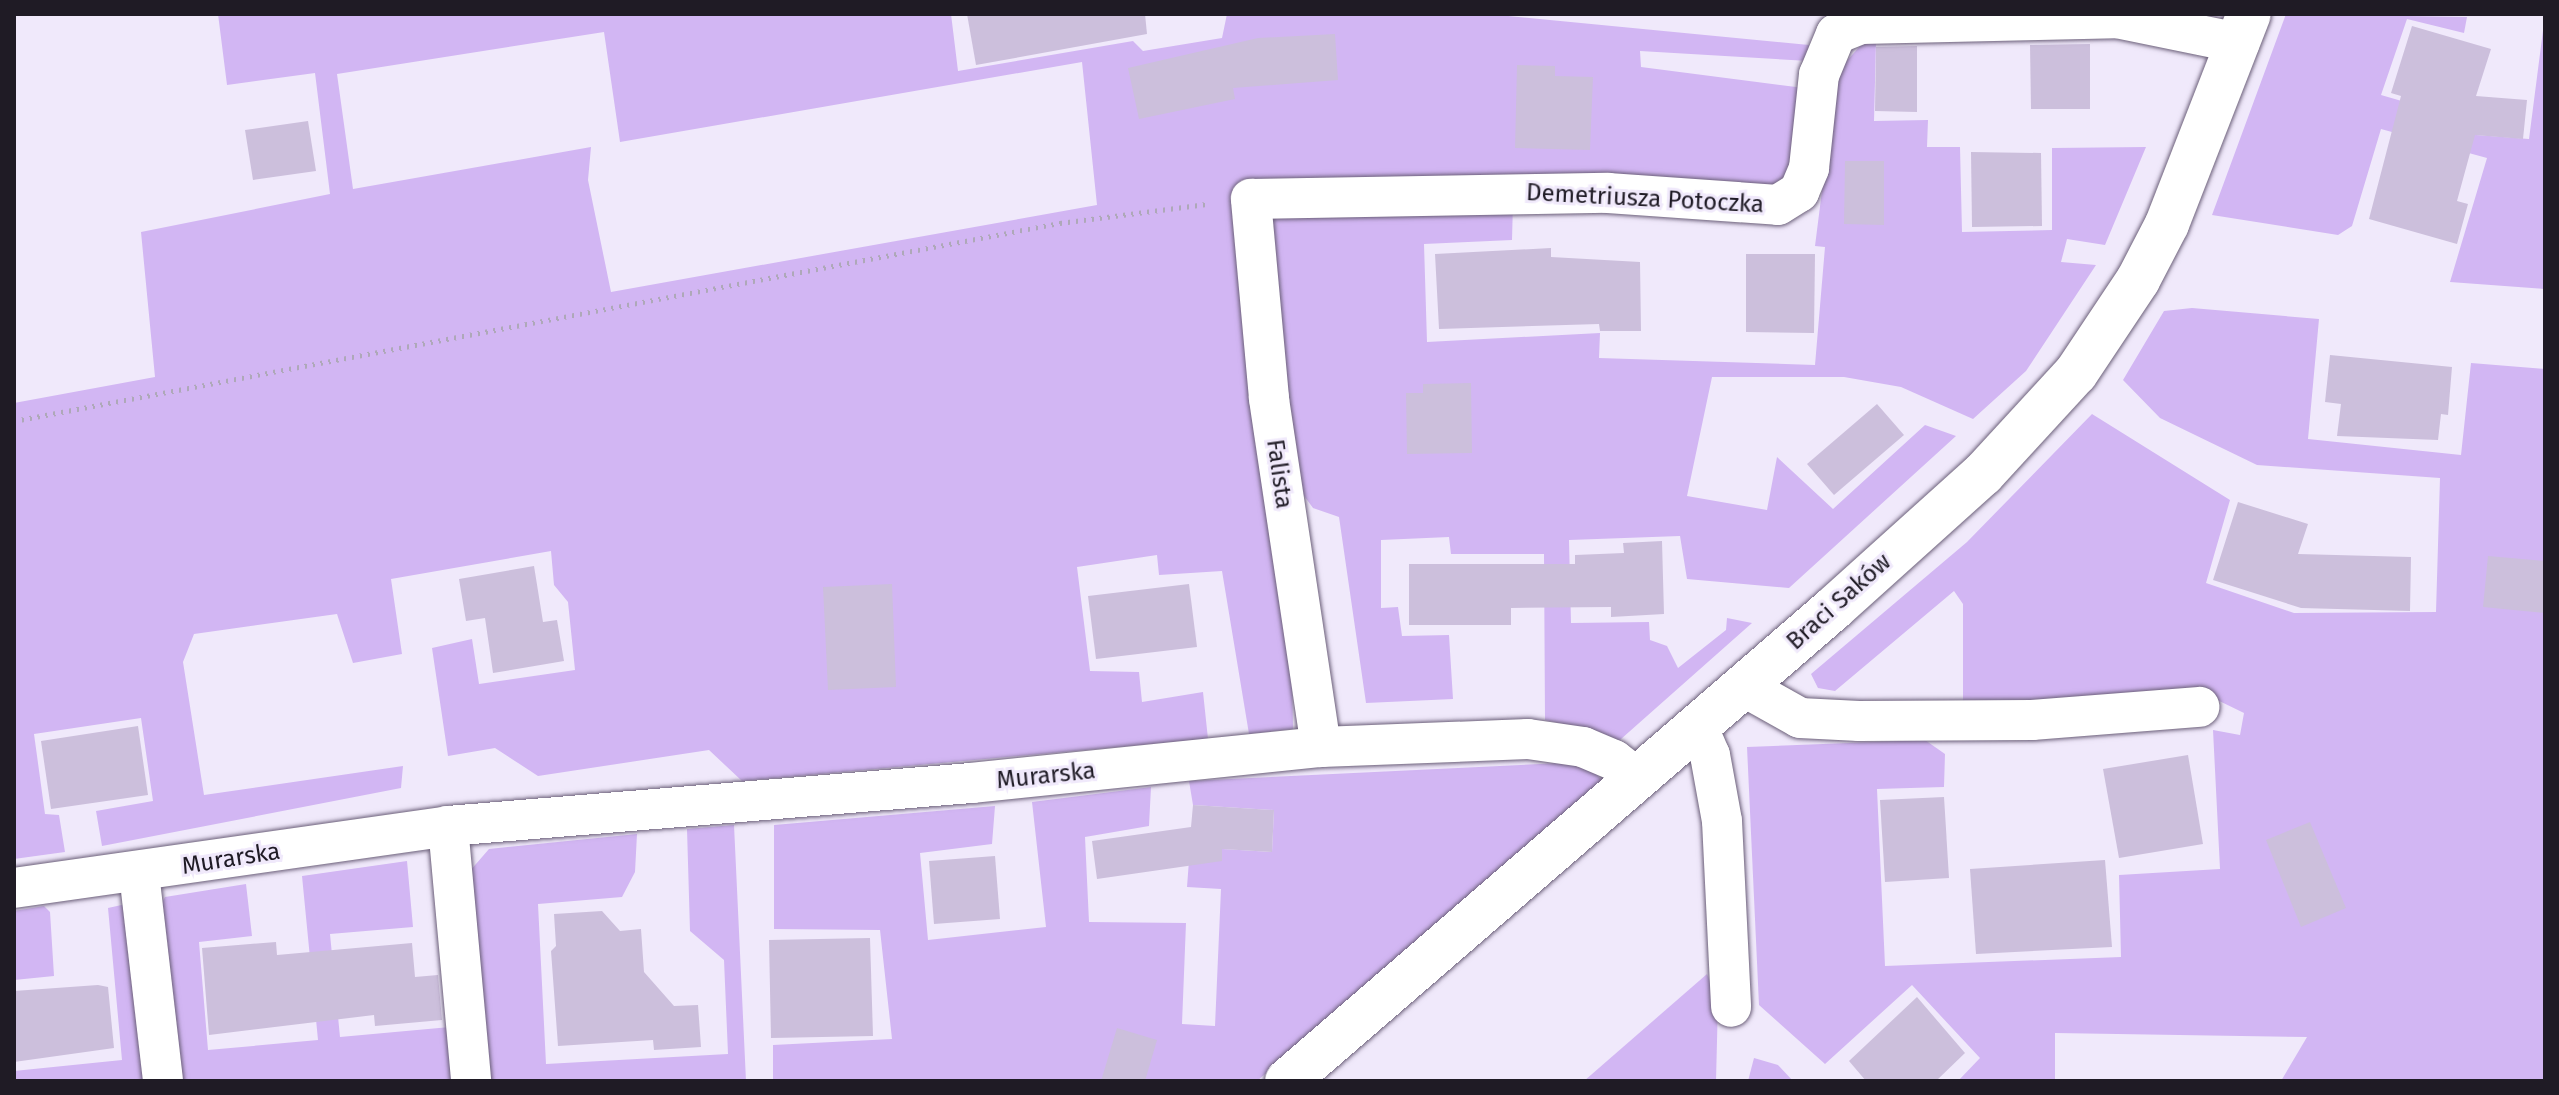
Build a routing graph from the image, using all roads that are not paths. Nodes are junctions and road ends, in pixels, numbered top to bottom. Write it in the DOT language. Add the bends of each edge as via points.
graph roads {
  1 [pos="2244,29"];
  2 [pos="1251,199"];
  3 [pos="1743,686"];
  4 [pos="2199,707"];
  5 [pos="1697,725"];
  6 [pos="1321,747"];
  7 [pos="1636,777"];
  8 [pos="448,826"];
  9 [pos="139,873"];
  10 [pos="14,888"];
  11 [pos="1731,1007"];
  12 [pos="163,1081"];
  13 [pos="471,1081"];
  14 [pos="1287,1081"];
  1 -- 2 [label="street, Demetriusza Potoczka" via="2116,18 1861,24 1836,34 1819,75 1809,168 1799,192 1778,205 1608,193"];
  1 -- 3 [label="street, Braci Saków" via="2167,224 2138,280 2076,373 1983,474"];
  2 -- 6 [label="street, Falista" via="1269,398"];
  3 -- 4 [label="street" via="1800,718 1859,721 2032,720"];
  3 -- 5 [label="street, Braci Saków"];
  5 -- 7 [label="street, Braci Saków"];
  5 -- 11 [label="street" via="1710,755 1722,821"];
  6 -- 7 [label="street, Murarska" via="1528,739 1583,747"];
  6 -- 8 [label="street, Murarska" via="971,783"];
  7 -- 14 [label="street, Braci Saków"];
  8 -- 9 [label="street, Murarska"];
  8 -- 13 [label="street"];
  9 -- 10 [label="street, Murarska"];
  9 -- 12 [label="street"];
}
